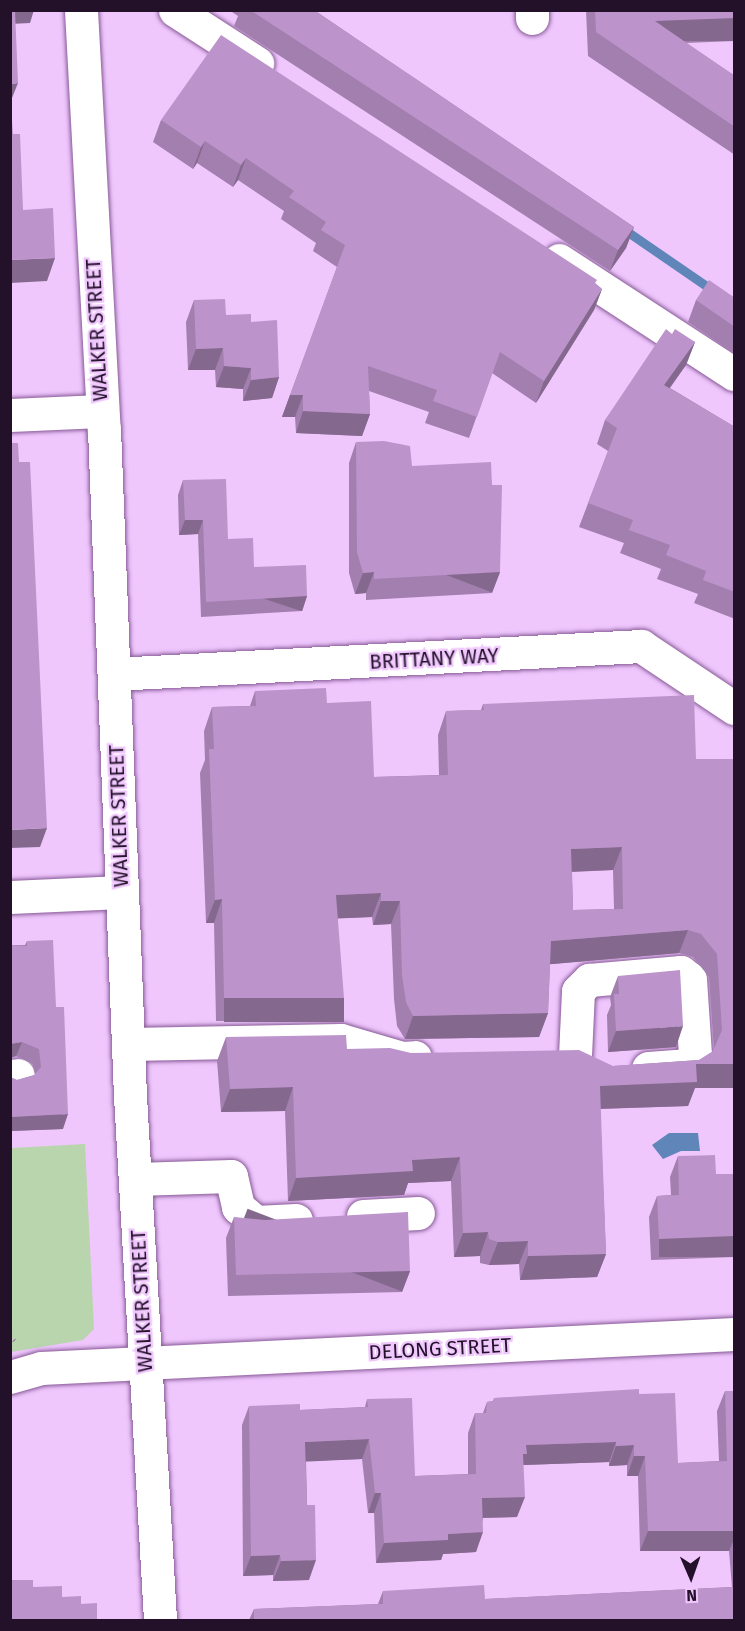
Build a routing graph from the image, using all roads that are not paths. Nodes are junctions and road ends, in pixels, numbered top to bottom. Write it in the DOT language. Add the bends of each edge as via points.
graph roads {
  1 [pos="81,10"];
  2 [pos="175,10"];
  3 [pos="285,82"];
  4 [pos="535,244"];
  5 [pos="735,374"];
  6 [pos="102,411"];
  7 [pos="10,415"];
  8 [pos="114,674"];
  9 [pos="735,708"];
  10 [pos="122,892"];
  11 [pos="10,897"];
  12 [pos="129,1044"];
  13 [pos="540,1055"];
  14 [pos="575,1055"];
  15 [pos="448,1057"];
  16 [pos="136,1179"];
  17 [pos="418,1213"];
  18 [pos="735,1334"];
  19 [pos="146,1365"];
  20 [pos="10,1377"];
  21 [pos="160,1620"];
  1 -- 6 [label="street, WALKER STREET"];
  2 -- 3 [label="street"];
  4 -- 5 [label="street"];
  6 -- 7 [label="street"];
  6 -- 8 [label="street, WALKER STREET"];
  8 -- 9 [label="street, BRITTANY WAY" via="641,646"];
  8 -- 10 [label="street, WALKER STREET"];
  10 -- 11 [label="street"];
  10 -- 12 [label="street, WALKER STREET"];
  12 -- 15 [label="street" via="341,1040 402,1058"];
  12 -- 16 [label="street, WALKER STREET"];
  13 -- 14 [label="street"];
  14 -- 14 [label="street" via="608,1071 689,1065 695,1055 690,979 681,972 589,980 578,991"];
  16 -- 17 [label="street" via="231,1176 238,1207 256,1222"];
  16 -- 19 [label="street, WALKER STREET"];
  18 -- 19 [label="street, DELONG STREET"];
  19 -- 20 [label="street, DELONG STREET" via="41,1368"];
  19 -- 21 [label="street, WALKER STREET"];
}
